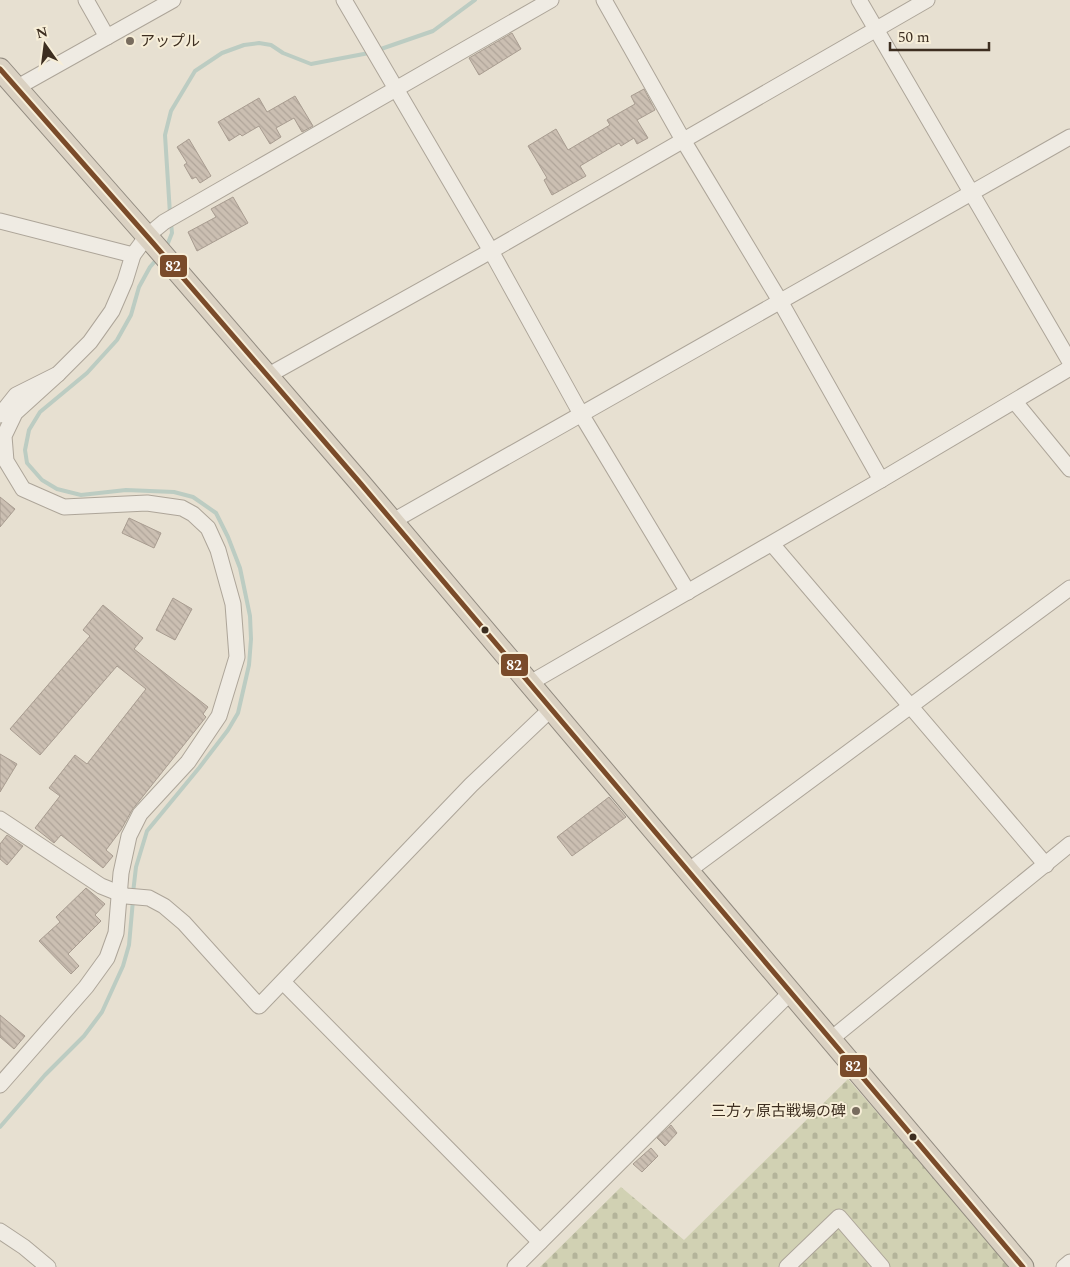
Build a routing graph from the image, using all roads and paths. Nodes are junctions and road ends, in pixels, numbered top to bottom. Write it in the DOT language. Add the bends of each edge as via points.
graph roads {
  1 [pos="86,0"];
  2 [pos="173,0"];
  3 [pos="344,0"];
  4 [pos="551,0"];
  5 [pos="604,0"];
  6 [pos="859,0"];
  7 [pos="927,0"];
  8 [pos="876,29"];
  9 [pos="107,37"];
  10 [pos="0,69"];
  11 [pos="16,88"];
  12 [pos="396,89"];
  13 [pos="1070,137"];
  14 [pos="683,140"];
  15 [pos="972,193"];
  16 [pos="0,221"];
  17 [pos="155,245"];
  18 [pos="491,251"];
  19 [pos="133,255"];
  20 [pos="780,301"];
  21 [pos="1070,362"];
  22 [pos="1070,368"];
  23 [pos="58,374"];
  24 [pos="268,376"];
  25 [pos="1015,402"];
  26 [pos="581,414"];
  27 [pos="0,415"];
  28 [pos="1070,469"];
  29 [pos="881,480"];
  30 [pos="393,521"];
  31 [pos="772,544"];
  32 [pos="1070,588"];
  33 [pos="688,592"];
  34 [pos="530,683"];
  35 [pos="910,706"];
  36 [pos="551,709"];
  37 [pos="0,819"];
  38 [pos="1070,844"];
  39 [pos="1046,865"];
  40 [pos="688,871"];
  41 [pos="122,895"];
  42 [pos="282,982"];
  43 [pos="791,992"];
  44 [pos="831,1039"];
  45 [pos="0,1085"];
  46 [pos="0,1231"];
  47 [pos="540,1242"];
  48 [pos="1070,1262"];
  49 [pos="48,1267"];
  50 [pos="515,1267"];
  51 [pos="787,1267"];
  52 [pos="882,1267"];
  53 [pos="1024,1267"];
  54 [pos="1064,1267"];
  1 -- 9 [label="street"];
  2 -- 9 [label="street"];
  3 -- 12 [label="street"];
  4 -- 12 [label="street"];
  5 -- 14 [label="street"];
  6 -- 8 [label="street"];
  7 -- 8 [label="street"];
  8 -- 14 [label="street"];
  8 -- 15 [label="street"];
  9 -- 11 [label="street"];
  10 -- 11 [label="highway"];
  11 -- 17 [label="highway"];
  12 -- 17 [label="street" via="164,222"];
  12 -- 18 [label="street"];
  13 -- 15 [label="street"];
  14 -- 18 [label="street"];
  14 -- 20 [label="street"];
  15 -- 20 [label="street"];
  15 -- 21 [label="street"];
  16 -- 19 [label="street"];
  17 -- 19 [label="street"];
  17 -- 24 [label="highway"];
  18 -- 24 [label="street"];
  18 -- 26 [label="street"];
  19 -- 23 [label="street" via="112,310 90,342"];
  20 -- 26 [label="street"];
  20 -- 29 [label="street"];
  22 -- 25 [label="street"];
  23 -- 27 [label="street" via="16,395"];
  23 -- 41 [label="street" via="15,413 4,436 6,461 23,489 64,506 147,503 182,508 208,528 234,604 236,657 218,716 188,762 140,814 129,836"];
  24 -- 30 [label="highway"];
  25 -- 28 [label="street"];
  25 -- 29 [label="street"];
  26 -- 30 [label="street"];
  26 -- 33 [label="street"];
  29 -- 31 [label="street"];
  30 -- 34 [label="highway"];
  31 -- 33 [label="street"];
  31 -- 35 [label="street"];
  32 -- 35 [label="street"];
  33 -- 34 [label="street"];
  34 -- 36 [label="highway"];
  35 -- 39 [label="street"];
  35 -- 40 [label="street"];
  36 -- 40 [label="highway"];
  36 -- 42 [label="street" via="471,785"];
  37 -- 41 [label="street" via="101,886"];
  38 -- 39 [label="street"];
  39 -- 44 [label="street"];
  40 -- 43 [label="highway"];
  41 -- 42 [label="street" via="149,898 164,906 184,923 259,1006"];
  41 -- 45 [label="street" via="116,933 107,958 86,987"];
  42 -- 47 [label="street"];
  43 -- 44 [label="highway"];
  43 -- 47 [label="street"];
  44 -- 53 [label="highway"];
  46 -- 49 [label="street"];
  47 -- 50 [label="street"];
  48 -- 54 [label="street"];
  51 -- 52 [label="street" via="838,1216"];
}
